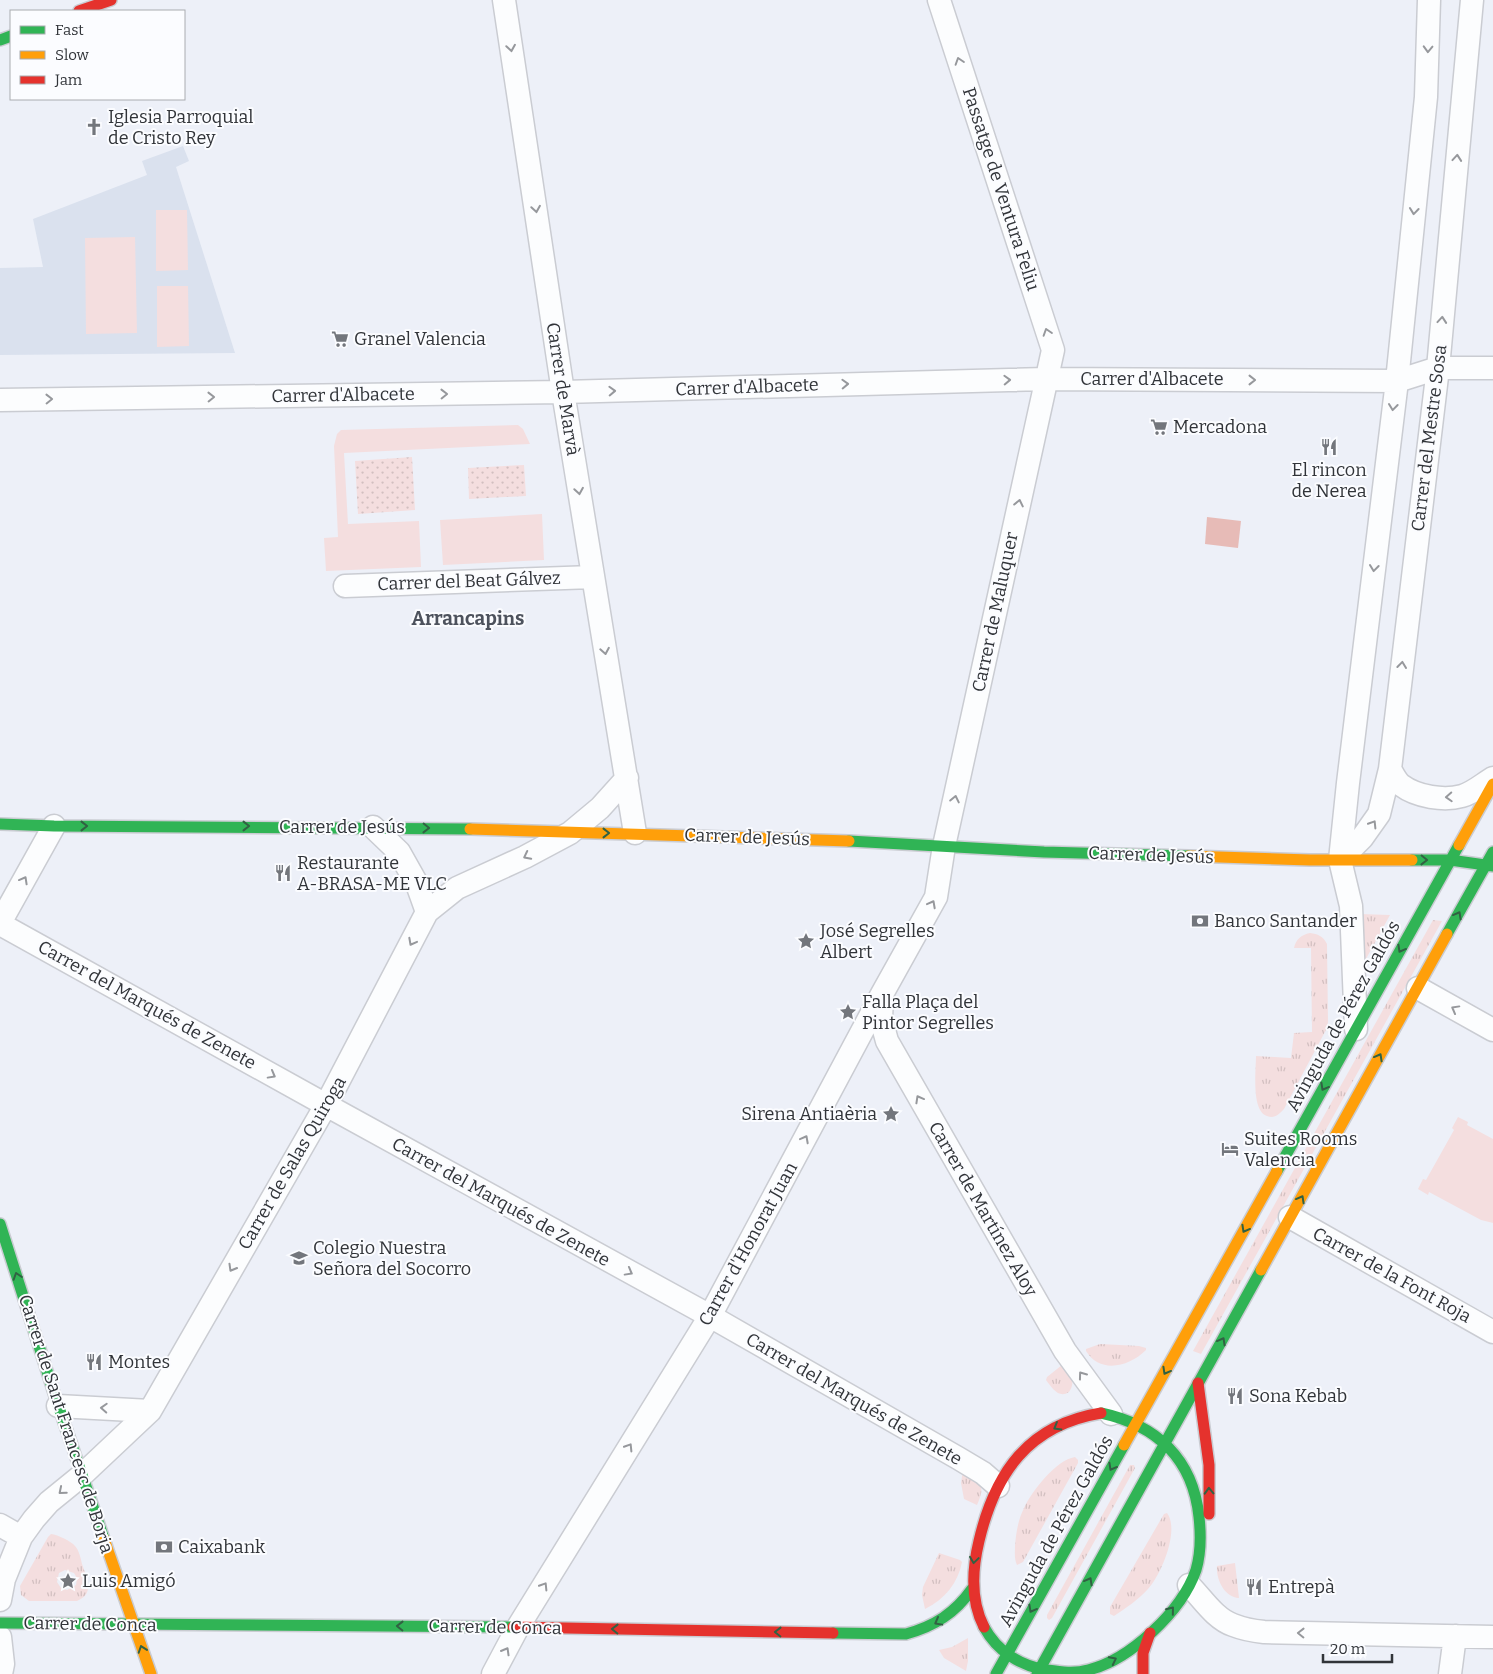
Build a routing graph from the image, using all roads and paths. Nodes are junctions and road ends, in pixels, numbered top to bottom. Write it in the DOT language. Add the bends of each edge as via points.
graph roads {
  1 [pos="111,0"];
  2 [pos="504,0"];
  3 [pos="939,0"];
  4 [pos="1429,0"];
  5 [pos="1472,0"];
  6 [pos="83,10"];
  7 [pos="1438,368"];
  8 [pos="1493,368"];
  9 [pos="1046,379"];
  10 [pos="1396,381"];
  11 [pos="563,392"];
  12 [pos="0,400"];
  13 [pos="593,577"];
  14 [pos="345,586"];
  15 [pos="1390,769"];
  16 [pos="627,778"];
  17 [pos="1493,778"];
  18 [pos="1493,784"];
  19 [pos="0,824"];
  20 [pos="54,826"];
  21 [pos="373,827"];
  22 [pos="570,833"];
  23 [pos="635,833"];
  24 [pos="944,846"];
  25 [pos="1493,852"];
  26 [pos="1340,860"];
  27 [pos="1450,860"];
  28 [pos="1490,866"];
  29 [pos="427,912"];
  30 [pos="0,923"];
  31 [pos="1418,988"];
  32 [pos="882,994"];
  33 [pos="1356,1029"];
  34 [pos="1493,1030"];
  35 [pos="326,1105"];
  36 [pos="1290,1217"];
  37 [pos="0,1224"];
  38 [pos="710,1316"];
  39 [pos="1493,1332"];
  40 [pos="1198,1383"];
  41 [pos="58,1406"];
  42 [pos="150,1411"];
  43 [pos="1111,1414"];
  44 [pos="1136,1425"];
  45 [pos="1166,1444"];
  46 [pos="81,1476"];
  47 [pos="998,1486"];
  48 [pos="0,1525"];
  49 [pos="21,1537"];
  50 [pos="1200,1556"];
  51 [pos="1190,1585"];
  52 [pos="972,1589"];
  53 [pos="0,1600"];
  54 [pos="0,1623"];
  55 [pos="133,1624"];
  56 [pos="518,1627"];
  57 [pos="1150,1633"];
  58 [pos="0,1636"];
  59 [pos="1455,1636"];
  60 [pos="1493,1637"];
  61 [pos="1007,1654"];
  62 [pos="1038,1672"];
  63 [pos="1,1674"];
  64 [pos="151,1674"];
  65 [pos="493,1674"];
  66 [pos="996,1674"];
  67 [pos="1070,1674"];
  68 [pos="1143,1674"];
  69 [pos="1450,1674"];
  1 -- 6 [label="main road"];
  2 -- 11 [label="street, Carrer de Marvà, one-way"];
  9 -- 3 [label="street, Passatge de Ventura Feliu, one-way" via="1053,350"];
  4 -- 10 [label="street, one-way" via="1426,97"];
  7 -- 5 [label="street, Carrer del Mestre Sosa, one-way"];
  7 -- 8 [label="street, Carrer d'Albacete"];
  7 -- 10 [label="street, Carrer d'Albacete"];
  15 -- 7 [label="street, Carrer del Mestre Sosa, one-way"];
  9 -- 10 [label="street, Carrer d'Albacete, one-way"];
  11 -- 9 [label="street, Carrer d'Albacete, one-way"];
  24 -- 9 [label="street, Carrer de Maluquer, one-way"];
  10 -- 26 [label="street, one-way"];
  12 -- 11 [label="street, Carrer d'Albacete, one-way"];
  11 -- 13 [label="street, Carrer de Marvà, one-way"];
  13 -- 14 [label="street, Carrer del Beat Gálvez"];
  13 -- 16 [label="street, Carrer de Marvà, one-way"];
  17 -- 15 [label="street, one-way" via="1463,796 1448,798 1408,789 1400,784"];
  26 -- 15 [label="street, Carrer del Mestre Sosa, one-way" via="1362,838 1379,814"];
  16 -- 22 [label="street" via="600,808"];
  16 -- 23 [label="street, Carrer de Marvà"];
  18 -- 27 [label="main road, Avinguda de Pérez Galdós"];
  19 -- 20 [label="main road, Carrer de Jesús"];
  20 -- 21 [label="main road, Carrer de Jesús, one-way"];
  30 -- 20 [label="street, one-way"];
  21 -- 22 [label="main road, Carrer de Jesús, one-way"];
  21 -- 29 [label="street" via="399,852 417,884"];
  22 -- 23 [label="main road, Carrer de Jesús, one-way"];
  22 -- 29 [label="street, Carrer de Salas Quiroga, one-way" via="457,888"];
  23 -- 24 [label="main road, Carrer de Jesús"];
  24 -- 26 [label="main road, Carrer de Jesús"];
  32 -- 24 [label="street, Carrer d'Honorat Juan, one-way" via="936,897"];
  25 -- 28 [label="main road"];
  26 -- 27 [label="main road, Carrer de Jesús, one-way"];
  26 -- 33 [label="street" via="1351,906"];
  27 -- 28 [label="main road, Carrer de Jesús"];
  27 -- 33 [label="main road, Avinguda de Pérez Galdós, one-way"];
  31 -- 28 [label="main road, one-way"];
  29 -- 35 [label="street, Carrer de Salas Quiroga, one-way"];
  30 -- 35 [label="street, Carrer del Marqués de Zenete, one-way"];
  34 -- 31 [label="street, one-way"];
  36 -- 31 [label="main road, one-way"];
  38 -- 32 [label="street, Carrer d'Honorat Juan, one-way"];
  43 -- 32 [label="street, Carrer de Martínez Aloy, one-way" via="1066,1351 887,1041 881,1019"];
  33 -- 44 [label="main road, Avinguda de Pérez Galdós, one-way"];
  35 -- 38 [label="street, Carrer del Marqués de Zenete, one-way"];
  35 -- 42 [label="street, Carrer de Salas Quiroga, one-way"];
  36 -- 39 [label="street, Carrer de la Font Roja"];
  40 -- 36 [label="main road, one-way"];
  41 -- 37 [label="main road, Carrer de Sant Francesc de Borja, one-way"];
  38 -- 47 [label="street, Carrer del Marqués de Zenete" via="958,1458"];
  56 -- 38 [label="street, Carrer d'Honorat Juan, one-way"];
  40 -- 45 [label="main road"];
  50 -- 40 [label="main road, Avinguda de Pérez Galdós, one-way" via="1210,1493"];
  42 -- 41 [label="street, one-way"];
  41 -- 46 [label="main road, Carrer de Sant Francesc de Borja"];
  42 -- 46 [label="street, Carrer de Salas Quiroga"];
  43 -- 44 [label="main road, Avinguda de Pérez Galdós"];
  43 -- 47 [label="main road, Avinguda de Pérez Galdós, one-way" via="1077,1417 1048,1432 1018,1457"];
  44 -- 45 [label="main road, Avinguda de Pérez Galdós"];
  44 -- 61 [label="main road, Avinguda de Pérez Galdós, one-way"];
  45 -- 50 [label="main road, Avinguda de Pérez Galdós" via="1179,1458 1196,1500"];
  62 -- 45 [label="main road, one-way"];
  46 -- 49 [label="street, Carrer de Salas Quiroga, one-way" via="49,1502"];
  46 -- 55 [label="main road, Carrer de Sant Francesc de Borja"];
  47 -- 52 [label="main road, Avinguda de Pérez Galdós, one-way" via="976,1551"];
  48 -- 49 [label="street"];
  49 -- 53 [label="street, Carrer de Salas Quiroga" via="4,1579"];
  50 -- 51 [label="main road, Avinguda de Pérez Galdós"];
  57 -- 51 [label="main road, Avinguda de Pérez Galdós, one-way"];
  59 -- 51 [label="street, one-way" via="1246,1629 1231,1625 1218,1616"];
  52 -- 56 [label="main road, Carrer de Conca, one-way" via="953,1614 937,1624 906,1634"];
  52 -- 61 [label="main road, Avinguda de Pérez Galdós" via="983,1627 992,1641"];
  54 -- 55 [label="main road, Carrer de Conca"];
  56 -- 55 [label="main road, Carrer de Conca, one-way"];
  64 -- 55 [label="main road, Carrer de Sant Francesc de Borja, one-way"];
  65 -- 56 [label="street, Carrer d'Honorat Juan, one-way"];
  67 -- 57 [label="main road, Avinguda de Pérez Galdós, one-way" via="1114,1660"];
  57 -- 68 [label="main road" via="1141,1658"];
  58 -- 63 [label="street" via="4,1664"];
  59 -- 60 [label="street"];
  59 -- 69 [label="street"];
  61 -- 62 [label="main road, Avinguda de Pérez Galdós"];
  61 -- 66 [label="main road, Avinguda de Pérez Galdós"];
  62 -- 67 [label="main road, Avinguda de Pérez Galdós"];
}
